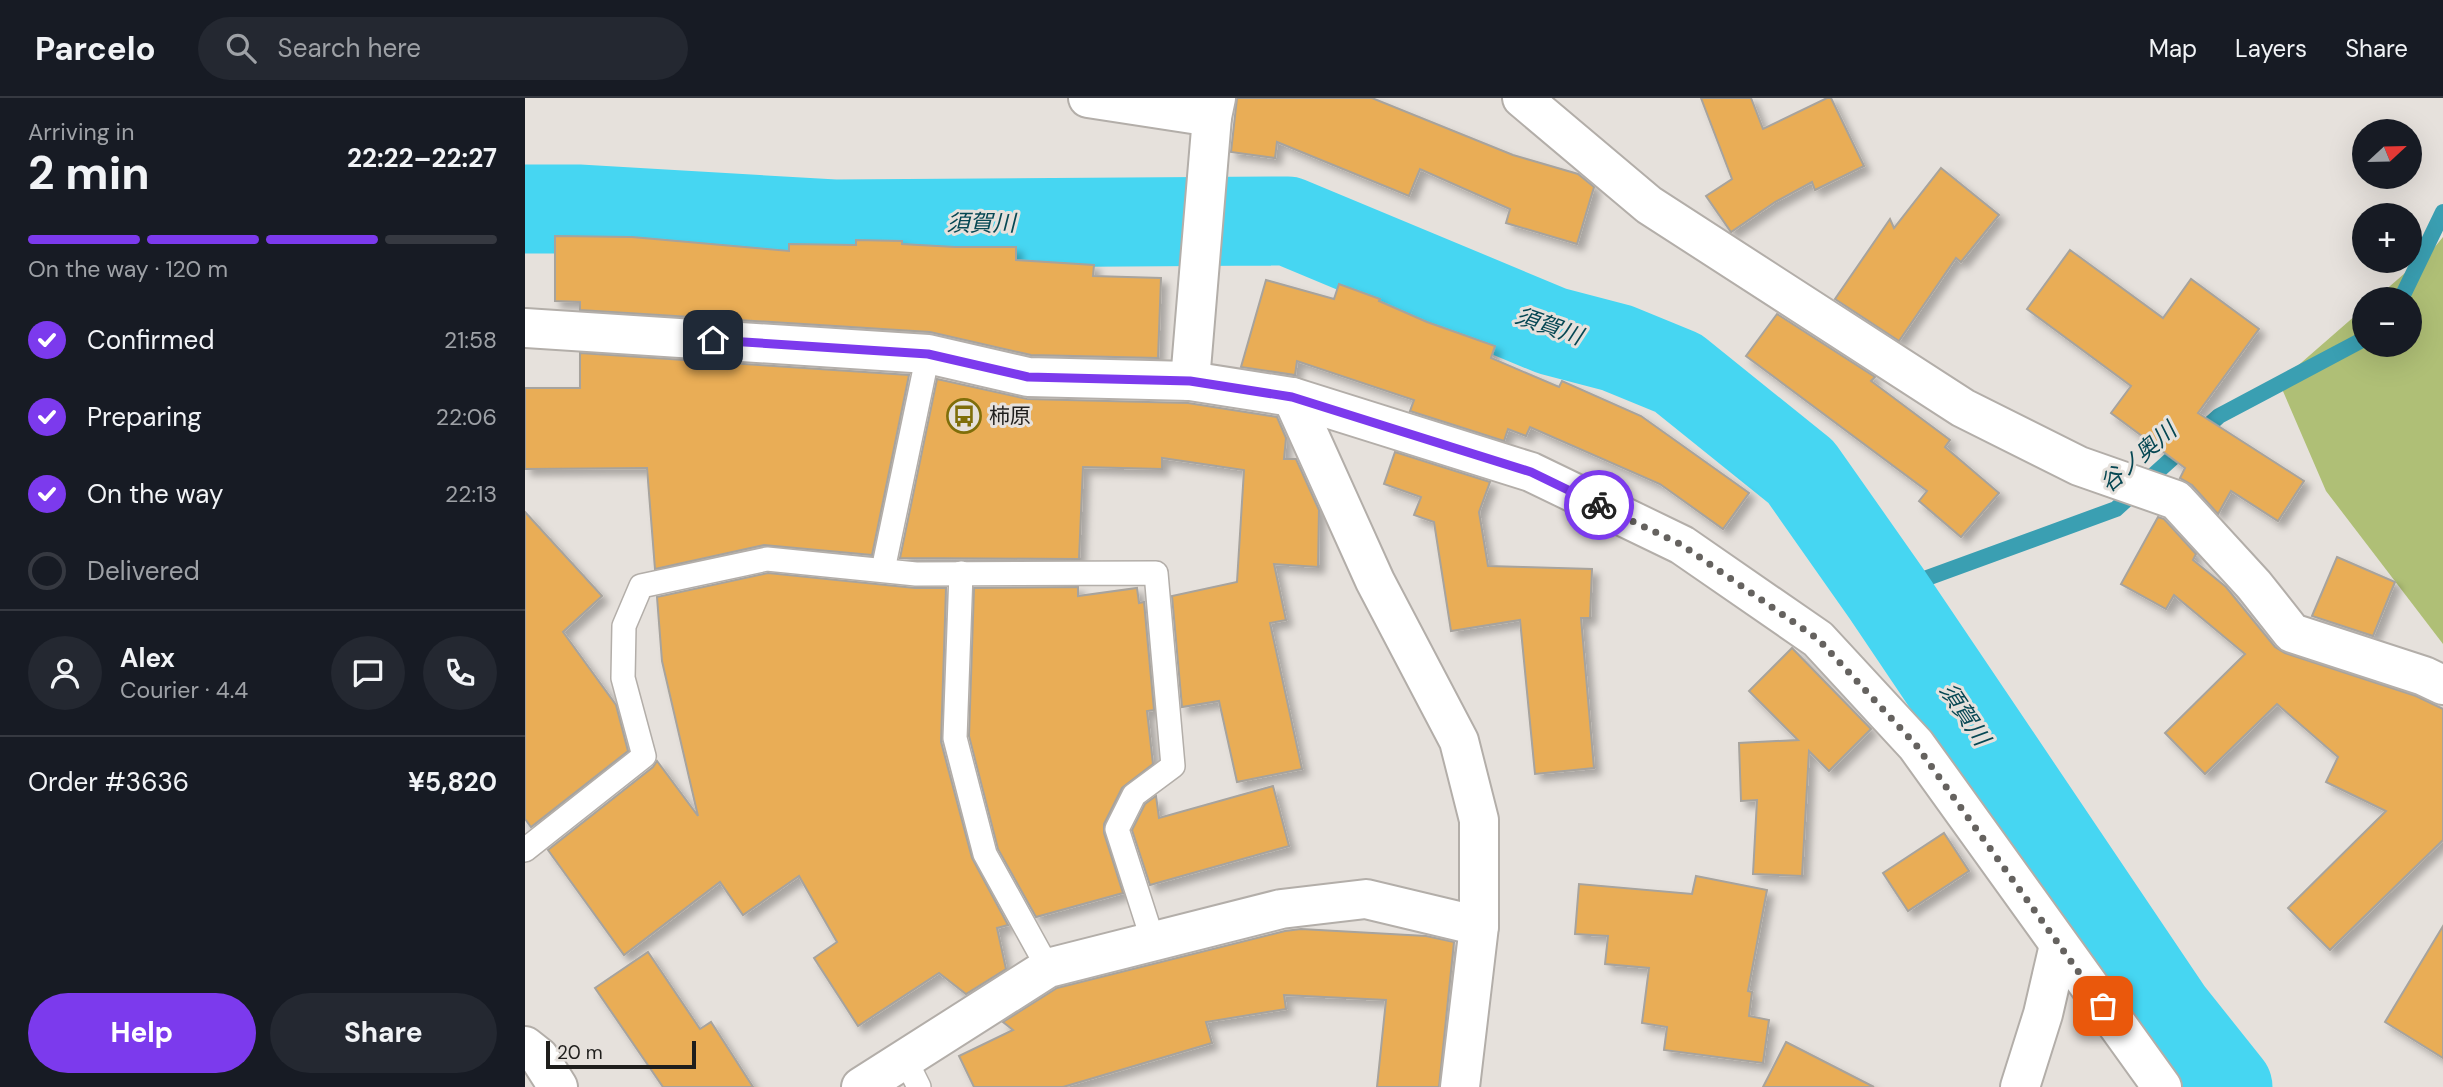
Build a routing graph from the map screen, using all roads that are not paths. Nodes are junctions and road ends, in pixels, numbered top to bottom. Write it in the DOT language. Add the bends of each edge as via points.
graph roads {
  1 [pos="1088,98"];
  2 [pos="1522,98"];
  3 [pos="1214,108"];
  4 [pos="525,328"];
  5 [pos="928,354"];
  6 [pos="1190,381"];
  7 [pos="1292,397"];
  8 [pos="883,570"];
  9 [pos="961,573"];
  10 [pos="2443,685"];
  11 [pos="525,850"];
  12 [pos="1479,926"];
  13 [pos="1153,941"];
  14 [pos="2059,945"];
  15 [pos="1048,968"];
  16 [pos="525,1046"];
  17 [pos="912,1073"];
  18 [pos="558,1087"];
  19 [pos="861,1087"];
  20 [pos="1460,1087"];
  21 [pos="2020,1087"];
  22 [pos="2162,1087"];
  1 -- 3 [label="street"];
  2 -- 10 [label="street" via="1649,205 1963,408 2080,466 2176,500 2292,633"];
  3 -- 6 [label="street"];
  4 -- 5 [label="street"];
  5 -- 6 [label="street" via="1028,377"];
  5 -- 8 [label="lane"];
  6 -- 7 [label="street"];
  7 -- 12 [label="street" via="1375,581 1459,741 1479,820"];
  7 -- 14 [label="street" via="1531,472 1682,545 1818,639 1916,745"];
  8 -- 9 [label="lane"];
  8 -- 11 [label="lane" via="767,559 641,586 624,626 623,678 645,756"];
  9 -- 13 [label="lane" via="1156,573 1173,766 1135,795 1117,829"];
  9 -- 15 [label="lane" via="955,738 985,854"];
  12 -- 13 [label="street" via="1366,899 1281,909"];
  12 -- 20 [label="street"];
  13 -- 15 [label="street"];
  14 -- 21 [label="street"];
  14 -- 22 [label="street"];
  15 -- 17 [label="street"];
  16 -- 18 [label="street" via="539,1057"];
  17 -- 19 [label="street"];
}
